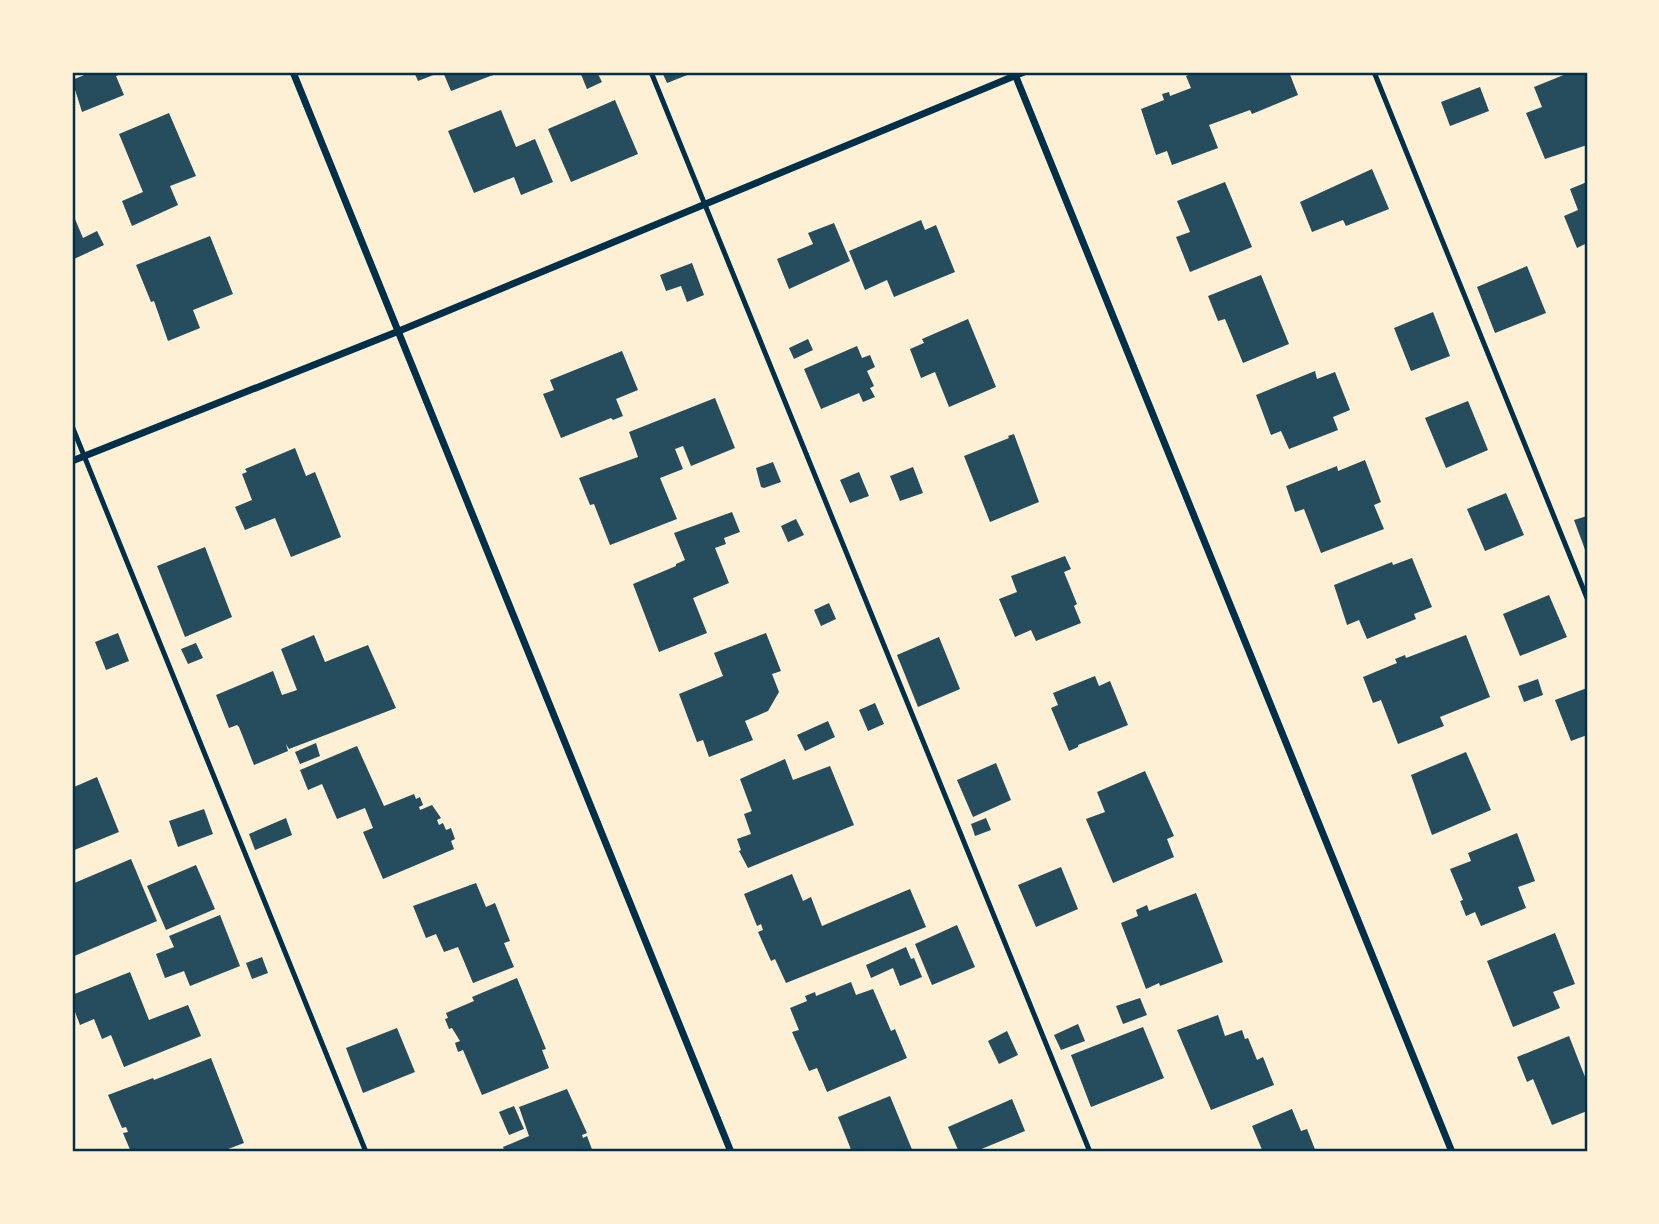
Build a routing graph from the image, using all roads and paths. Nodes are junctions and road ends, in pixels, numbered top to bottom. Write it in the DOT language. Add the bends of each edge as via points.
graph roads {
  1 [pos="293,72"];
  2 [pos="651,72"];
  3 [pos="1024,72"];
  4 [pos="1374,72"];
  5 [pos="1015,74"];
  6 [pos="705,204"];
  7 [pos="399,331"];
  8 [pos="72,426"];
  9 [pos="84,456"];
  10 [pos="72,461"];
  11 [pos="1587,598"];
  12 [pos="366,1152"];
  13 [pos="731,1152"];
  14 [pos="1090,1152"];
  15 [pos="1452,1152"];
  1 -- 7 [label="street"];
  2 -- 6 [label="lane"];
  3 -- 5 [label="street"];
  4 -- 11 [label="lane"];
  5 -- 6 [label="street"];
  5 -- 15 [label="street"];
  6 -- 7 [label="street"];
  6 -- 14 [label="lane"];
  7 -- 9 [label="street"];
  7 -- 13 [label="street"];
  8 -- 9 [label="lane"];
  9 -- 10 [label="street"];
  9 -- 12 [label="lane"];
}
